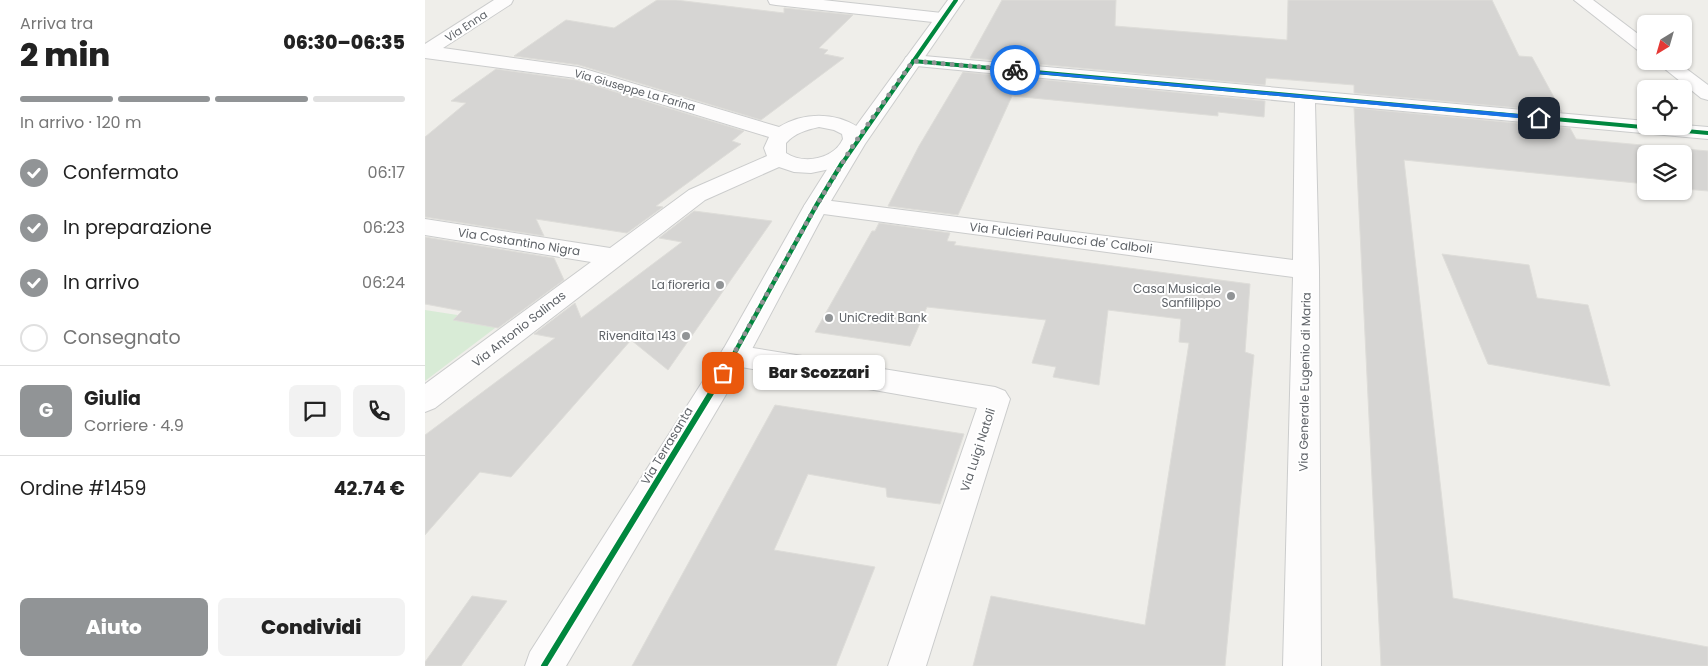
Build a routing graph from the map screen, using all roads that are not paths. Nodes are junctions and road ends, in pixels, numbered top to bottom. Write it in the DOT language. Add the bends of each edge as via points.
graph roads {
  1 [pos="505,0"];
  2 [pos="776,0"];
  3 [pos="956,0"];
  4 [pos="1582,0"];
  5 [pos="942,18"];
  6 [pos="1637,41"];
  7 [pos="425,52"];
  8 [pos="913,61"];
  9 [pos="1676,70"];
  10 [pos="1708,94"];
  11 [pos="1305,97"];
  12 [pos="1708,133"];
  13 [pos="782,134"];
  14 [pos="854,144"];
  15 [pos="779,159"];
  16 [pos="816,206"];
  17 [pos="425,227"];
  18 [pos="613,257"];
  19 [pos="1307,270"];
  20 [pos="733,356"];
  21 [pos="425,400"];
  22 [pos="544,666"];
  23 [pos="907,666"];
  24 [pos="1302,666"];
  1 -- 7 [label="street, Via Enna"];
  2 -- 5 [label="street"];
  3 -- 5 [label="street"];
  4 -- 6 [label="street"];
  5 -- 8 [label="street"];
  7 -- 13 [label="street, Via Giuseppe La Farina" via="578,73"];
  8 -- 11 [label="street"];
  8 -- 14 [label="street"];
  9 -- 10 [label="street"];
  11 -- 12 [label="street"];
  11 -- 19 [label="street, Via Generale Eugenio di Maria"];
  13 -- 14 [label="street" via="805,123 831,122 851,130 855,136"];
  13 -- 15 [label="street" via="773,146"];
  14 -- 15 [label="street" via="849,152 827,163 799,166"];
  14 -- 16 [label="street, Via Terrasanta"];
  15 -- 18 [label="street, Via Antonio Salinas" via="697,195"];
  16 -- 19 [label="street, Via Fulcieri Paulucci de' Calboli"];
  16 -- 20 [label="street, Via Terrasanta"];
  17 -- 18 [label="street, Via Costantino Nigra"];
  18 -- 21 [label="street, Via Antonio Salinas"];
  19 -- 24 [label="street, Via Generale Eugenio di Maria"];
  20 -- 22 [label="street, Via Terrasanta"];
  20 -- 23 [label="street, Via Luigi Natoli" via="995,399"];
}
